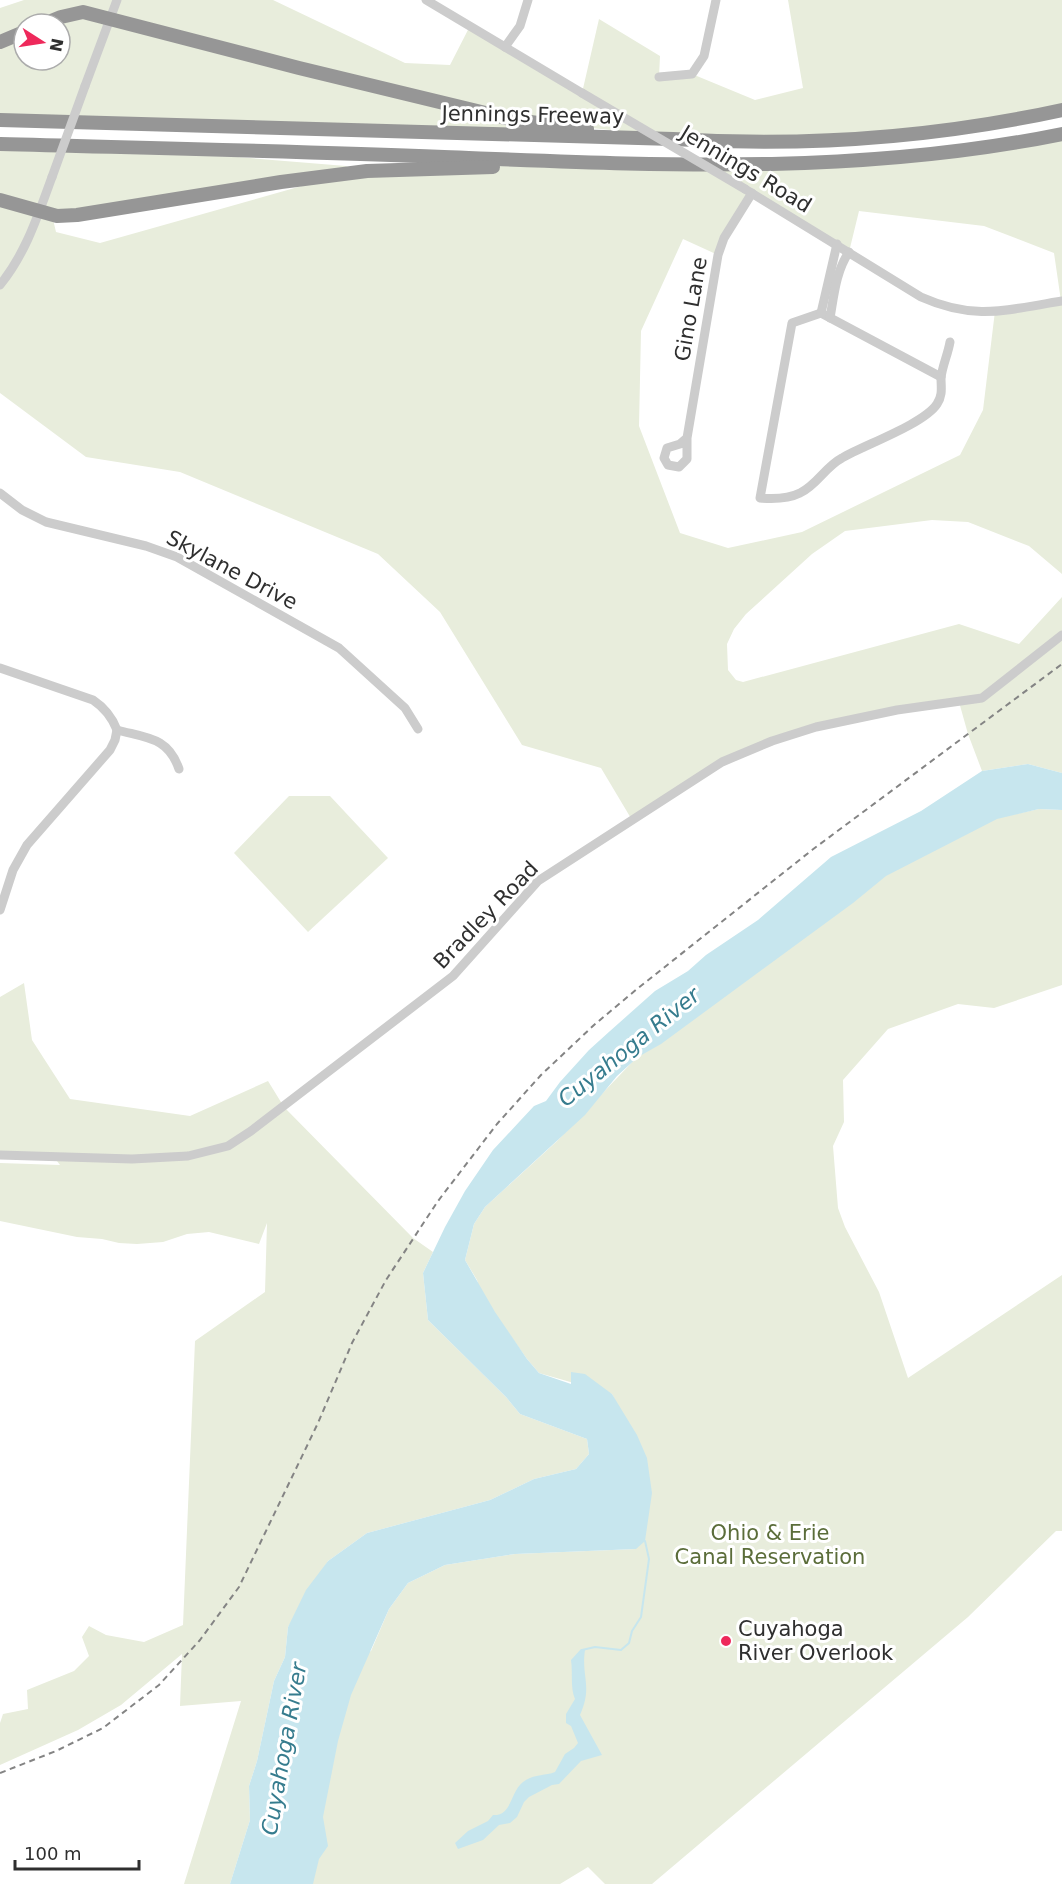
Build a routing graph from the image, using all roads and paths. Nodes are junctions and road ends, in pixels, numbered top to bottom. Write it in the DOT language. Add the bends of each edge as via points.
graph roads {
  1 [pos="117,0"];
  2 [pos="426,0"];
  3 [pos="528,0"];
  4 [pos="716,0"];
  5 [pos="72,14"];
  6 [pos="110,19"];
  7 [pos="505,47"];
  8 [pos="659,77"];
  9 [pos="1062,110"];
  10 [pos="0,120"];
  11 [pos="1062,134"];
  12 [pos="673,139"];
  13 [pos="0,144"];
  14 [pos="546,161"];
  15 [pos="748,191"];
  16 [pos="0,200"];
  17 [pos="39,212"];
  18 [pos="837,244"];
  19 [pos="849,252"];
  20 [pos="0,285"];
  21 [pos="1062,301"];
  22 [pos="826,315"];
  23 [pos="951,342"];
  24 [pos="941,377"];
  25 [pos="687,438"];
  26 [pos="0,493"];
  27 [pos="1062,635"];
  28 [pos="0,668"];
  29 [pos="418,729"];
  30 [pos="117,730"];
  31 [pos="179,769"];
  32 [pos="0,910"];
  33 [pos="0,1155"];
  1 -- 6 [label="street"];
  2 -- 7 [label="street, Jennings Road"];
  3 -- 7 [label="street" via="520,26"];
  4 -- 8 [label="street" via="704,56 692,74"];
  5 -- 6 [label="highway" via="83,12"];
  6 -- 12 [label="highway" via="514,120"];
  6 -- 17 [label="street, bridge"];
  7 -- 15 [label="street, Jennings Road, bridge"];
  9 -- 12 [label="highway, Jennings Freeway" via="923,134 847,140"];
  10 -- 12 [label="highway, Jennings Freeway"];
  11 -- 14 [label="highway, Jennings Freeway" via="951,153 809,165"];
  13 -- 14 [label="highway, Jennings Freeway"];
  14 -- 17 [label="highway" via="469,169 367,171 76,215"];
  15 -- 18 [label="street, Jennings Road"];
  15 -- 25 [label="street, Gino Lane" via="718,255"];
  16 -- 17 [label="highway"];
  17 -- 20 [label="street" via="24,247"];
  18 -- 19 [label="street, Jennings Road"];
  18 -- 22 [label="street"];
  19 -- 21 [label="street, Jennings Road" via="921,297 964,312"];
  19 -- 22 [label="street" via="842,262"];
  22 -- 24 [label="street"];
  22 -- 24 [label="street" via="792,323 760,498 799,494 842,458 913,424 937,405 943,388"];
  23 -- 24 [label="street"];
  26 -- 29 [label="street, Skylane Drive" via="46,522 177,557 339,648 405,708"];
  27 -- 33 [label="street, Bradley Road" via="982,699 897,710 816,727 722,762 538,880 453,976 228,1146 188,1156 132,1159"];
  28 -- 30 [label="street" via="93,700 113,719"];
  30 -- 31 [label="street" via="160,741 170,749"];
  30 -- 32 [label="street" via="110,750 27,845 13,870"];
}
